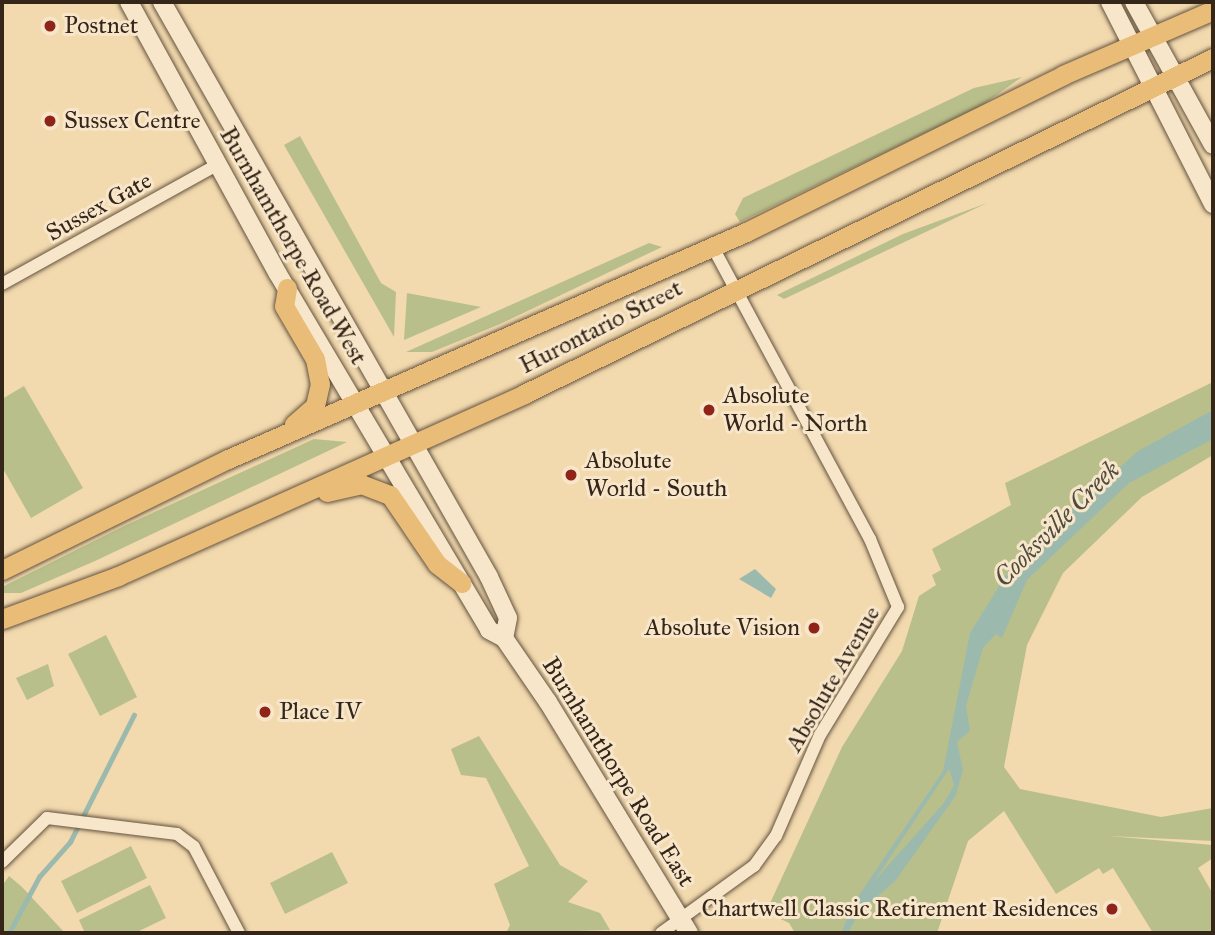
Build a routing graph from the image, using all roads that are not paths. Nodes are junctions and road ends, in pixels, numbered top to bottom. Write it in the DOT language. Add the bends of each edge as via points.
graph roads {
  1 [pos="129,2"];
  2 [pos="162,2"];
  3 [pos="1110,2"];
  4 [pos="1134,2"];
  5 [pos="1213,10"];
  6 [pos="1153,37"];
  7 [pos="1131,45"];
  8 [pos="1213,58"];
  9 [pos="1175,76"];
  10 [pos="1153,89"];
  11 [pos="1213,145"];
  12 [pos="217,165"];
  13 [pos="1213,204"];
  14 [pos="712,245"];
  15 [pos="2,284"];
  16 [pos="287,288"];
  17 [pos="735,290"];
  18 [pos="381,392"];
  19 [pos="355,404"];
  20 [pos="411,444"];
  21 [pos="386,455"];
  22 [pos="228,458"];
  23 [pos="197,536"];
  24 [pos="2,570"];
  25 [pos="461,583"];
  26 [pos="2,619"];
  27 [pos="504,638"];
  28 [pos="2,862"];
  29 [pos="685,927"];
  30 [pos="239,933"];
  31 [pos="661,933"];
  1 -- 12 [label="main road, Burnhamthorpe Road West"];
  2 -- 18 [label="main road, Burnhamthorpe Road West"];
  3 -- 7 [label="main road"];
  4 -- 6 [label="main road"];
  5 -- 6 [label="main road, Hurontario Street"];
  6 -- 7 [label="main road, Hurontario Street"];
  6 -- 9 [label="main road"];
  7 -- 10 [label="main road"];
  7 -- 14 [label="main road, Hurontario Street"];
  8 -- 9 [label="main road, Hurontario Street"];
  9 -- 10 [label="main road, Hurontario Street"];
  9 -- 11 [label="main road"];
  10 -- 13 [label="main road"];
  10 -- 17 [label="main road, Hurontario Street"];
  12 -- 15 [label="street, Sussex Gate"];
  12 -- 16 [label="main road, Burnhamthorpe Road West"];
  14 -- 17 [label="street, Absolute Avenue"];
  14 -- 18 [label="main road, Hurontario Street"];
  16 -- 19 [label="main road, Burnhamthorpe Road West"];
  16 -- 22 [label="main road" via="284,306 315,359 318,396 305,417"];
  17 -- 20 [label="main road, Hurontario Street"];
  17 -- 29 [label="street, Absolute Avenue" via="870,539 898,607 820,735 776,836 754,866"];
  18 -- 19 [label="main road, Hurontario Street"];
  18 -- 20 [label="main road, Burnhamthorpe Road West"];
  19 -- 21 [label="main road, Burnhamthorpe Road West"];
  19 -- 22 [label="main road, Hurontario Street"];
  20 -- 21 [label="main road, Hurontario Street"];
  20 -- 27 [label="main road, Burnhamthorpe Road East" via="489,577 508,618"];
  21 -- 23 [label="main road, Hurontario Street"];
  21 -- 25 [label="main road, Burnhamthorpe Road East"];
  22 -- 24 [label="main road, Hurontario Street"];
  23 -- 25 [label="main road" via="217,540 348,483 361,484 399,503 437,564"];
  23 -- 26 [label="main road, Hurontario Street" via="118,576"];
  25 -- 27 [label="main road, Burnhamthorpe Road East" via="489,631"];
  27 -- 29 [label="main road, Burnhamthorpe Road East"];
  28 -- 30 [label="street" via="37,821 55,818 177,834 194,847"];
  29 -- 31 [label="street"];
}
